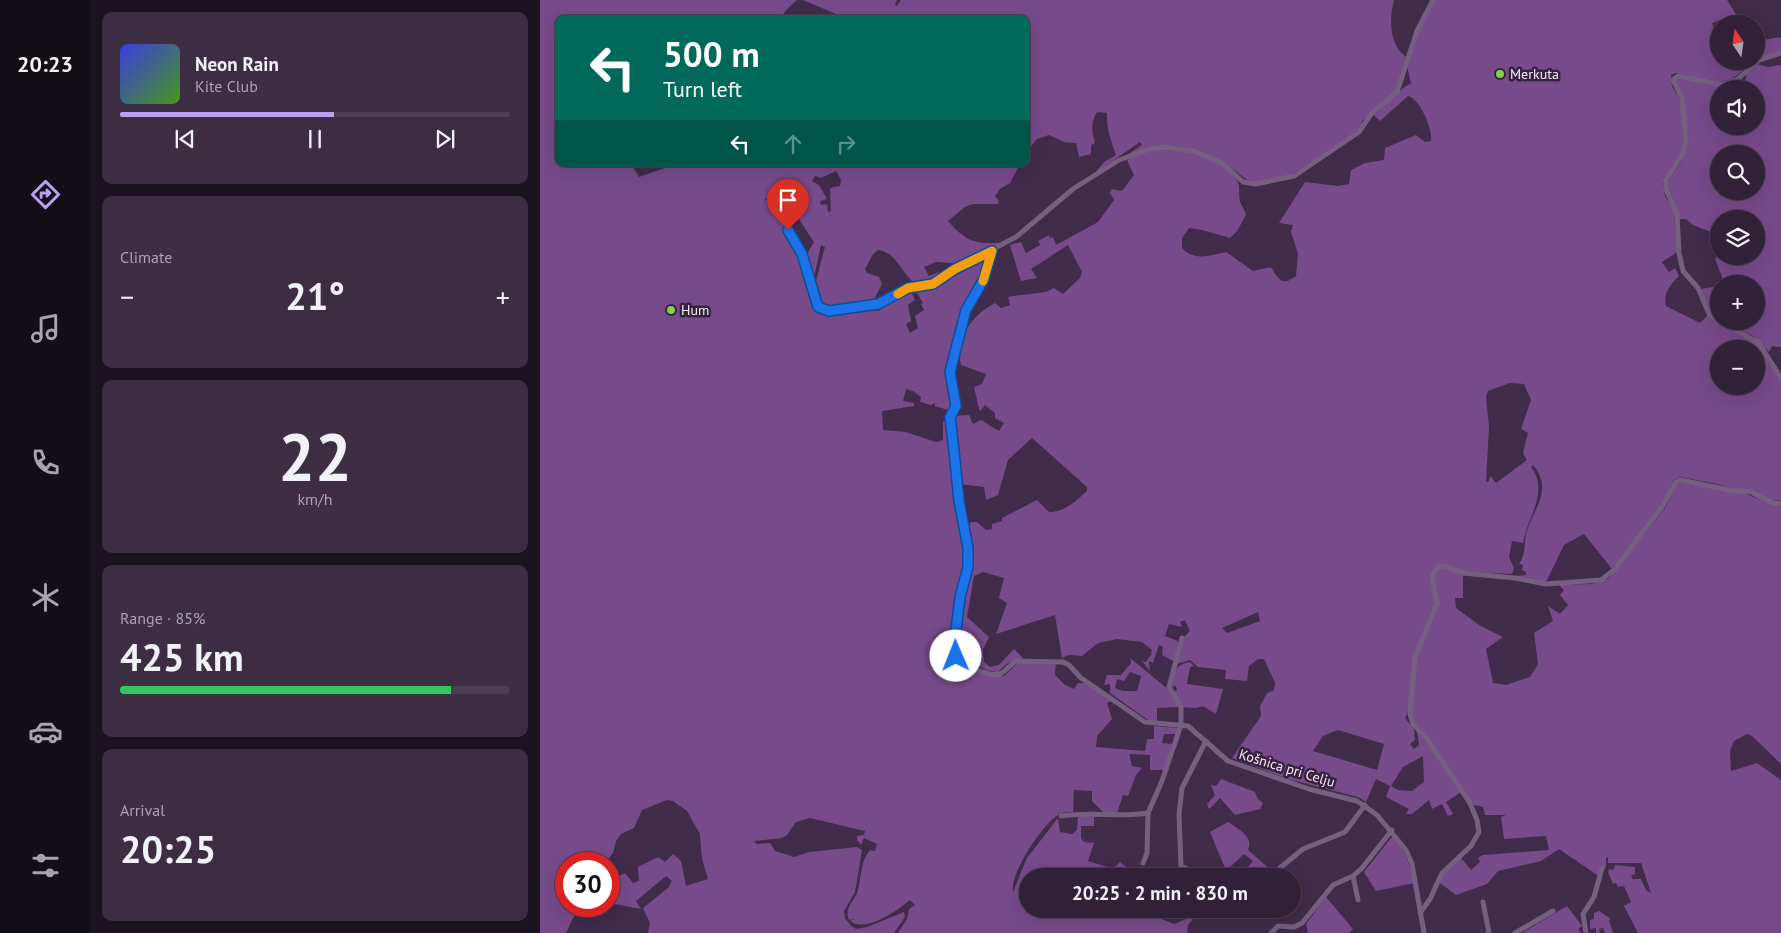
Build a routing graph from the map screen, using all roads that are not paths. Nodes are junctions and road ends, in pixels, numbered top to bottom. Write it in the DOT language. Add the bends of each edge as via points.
graph roads {
  1 [pos="1433,0"];
  2 [pos="1781,53"];
  3 [pos="780,208"];
  4 [pos="992,251"];
  5 [pos="1710,315"];
  6 [pos="1735,330"];
  7 [pos="1781,378"];
  8 [pos="1781,503"];
  9 [pos="1182,638"];
  10 [pos="1181,724"];
  11 [pos="1206,741"];
  12 [pos="1365,805"];
  13 [pos="1148,813"];
  14 [pos="1061,816"];
  15 [pos="1392,830"];
  16 [pos="1143,863"];
  17 [pos="1185,868"];
  18 [pos="1280,868"];
  19 [pos="1602,868"];
  20 [pos="1353,876"];
  21 [pos="1358,900"];
  22 [pos="1483,902"];
  23 [pos="1553,912"];
  24 [pos="1420,913"];
  25 [pos="1271,933"];
  26 [pos="1424,933"];
  27 [pos="1488,933"];
  28 [pos="1515,933"];
  29 [pos="1586,933"];
  1 -- 4 [label="street" via="1417,31 1397,92 1371,114 1353,137 1294,176 1256,184 1243,182 1222,163 1194,151 1165,147 1150,149 1119,160 1073,189 1016,237"];
  2 -- 5 [label="street" via="1759,60 1738,79 1722,85 1678,76 1673,80 1682,98 1686,140 1683,154 1666,180 1666,189 1677,215 1683,271 1698,288"];
  3 -- 4 [label="street" via="802,254 815,302 822,310 878,304 908,288 933,284"];
  4 -- 10 [label="street, Košnica pri Celju" via="984,279 966,310 950,372 956,406 950,417 959,501 968,548 955,649 960,660 972,668 994,674 1002,673 1016,660 1069,665 1081,678 1145,722"];
  6 -- 7 [label="street" via="1759,343"];
  8 -- 24 [label="street" via="1773,503 1750,492 1680,480 1614,570 1601,580 1546,584 1463,573 1446,566 1434,571 1436,604 1415,657 1410,714 1413,724 1470,802 1479,832 1471,846 1442,873"];
  9 -- 10 [label="street" via="1170,687 1181,707"];
  10 -- 11 [label="street, Košnica pri Celju"];
  10 -- 13 [label="street"];
  11 -- 12 [label="street, Košnica pri Celju" via="1228,761 1249,770"];
  11 -- 17 [label="street" via="1182,788 1179,814 1181,866"];
  12 -- 15 [label="street, Košnica pri Celju"];
  12 -- 18 [label="street" via="1345,832 1303,849"];
  13 -- 14 [label="street"];
  13 -- 16 [label="street" via="1147,853"];
  15 -- 20 [label="street"];
  15 -- 24 [label="street, Košnica pri Celju" via="1412,864"];
  19 -- 29 [label="street" via="1594,897 1584,914"];
  20 -- 21 [label="street"];
  20 -- 25 [label="street" via="1334,885 1299,925 1278,926"];
  22 -- 27 [label="street"];
  23 -- 28 [label="street"];
  24 -- 26 [label="street, Košnica pri Celju"];
}
